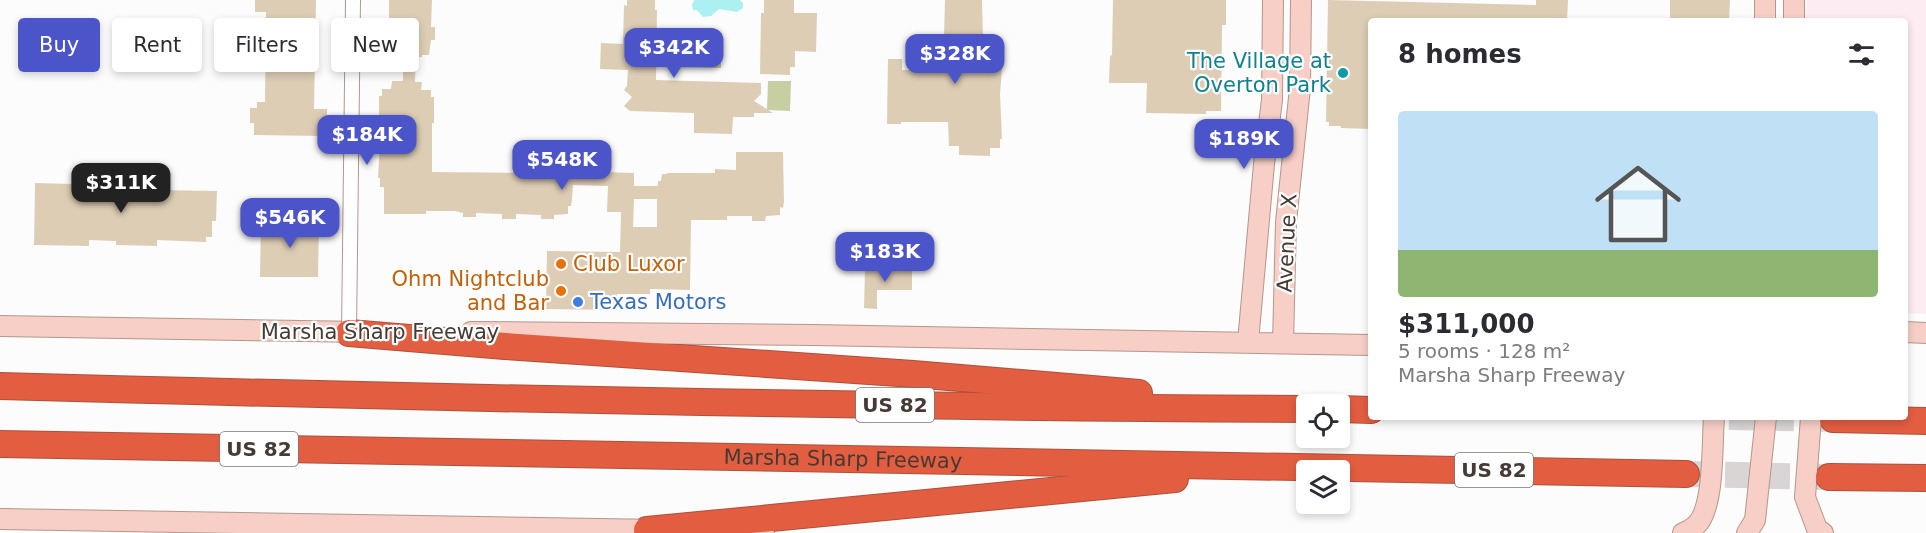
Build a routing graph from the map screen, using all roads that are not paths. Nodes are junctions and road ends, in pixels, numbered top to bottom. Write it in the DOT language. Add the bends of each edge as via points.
graph roads {
  1 [pos="353,0"];
  2 [pos="1273,0"];
  3 [pos="1301,0"];
  4 [pos="1765,0"];
  5 [pos="1794,0"];
  6 [pos="1765,18"];
  7 [pos="1794,18"];
  8 [pos="0,326"];
  9 [pos="1908,332"];
  10 [pos="349,333"];
  11 [pos="1926,333"];
  12 [pos="1248,342"];
  13 [pos="1283,343"];
  14 [pos="1368,345"];
  15 [pos="0,386"];
  16 [pos="1296,407"];
  17 [pos="1296,408"];
  18 [pos="1350,409"];
  19 [pos="1368,410"];
  20 [pos="1714,420"];
  21 [pos="1766,420"];
  22 [pos="1822,420"];
  23 [pos="1891,420"];
  24 [pos="1926,421"];
  25 [pos="0,444"];
  26 [pos="1296,466"];
  27 [pos="1296,467"];
  28 [pos="1350,467"];
  29 [pos="1686,474"];
  30 [pos="1829,477"];
  31 [pos="1926,478"];
  32 [pos="0,519"];
  33 [pos="112,527"];
  34 [pos="339,529"];
  35 [pos="1754,529"];
  36 [pos="646,530"];
  37 [pos="569,531"];
  38 [pos="764,533"];
  39 [pos="1683,533"];
  40 [pos="1824,533"];
  1 -- 10 [label="street"];
  2 -- 12 [label="main road, Avenue X" via="1272,100"];
  3 -- 13 [label="main road, Avenue X" via="1300,88 1286,222"];
  4 -- 6 [label="main road"];
  5 -- 7 [label="main road"];
  8 -- 10 [label="main road, Marsha Sharp Freeway"];
  9 -- 11 [label="main road"];
  10 -- 12 [label="main road, Marsha Sharp Freeway" via="600,332"];
  10 -- 16 [label="highway" via="913,374"];
  12 -- 13 [label="main road, Marsha Sharp Freeway"];
  13 -- 14 [label="main road, Marsha Sharp Freeway"];
  15 -- 17 [label="highway, US 82" via="495,399"];
  18 -- 19 [label="highway"];
  20 -- 39 [label="main road" via="1709,497 1701,518 1693,529"];
  21 -- 35 [label="main road"];
  22 -- 40 [label="main road" via="1805,497 1817,529"];
  23 -- 24 [label="highway"];
  25 -- 26 [label="highway, Marsha Sharp Freeway / US 82"];
  27 -- 36 [label="highway"];
  28 -- 29 [label="highway, Marsha Sharp Freeway / US 82"];
  30 -- 31 [label="highway"];
  32 -- 33 [label="main road"];
  33 -- 34 [label="main road"];
  34 -- 37 [label="main road"];
  36 -- 37 [label="main road"];
  36 -- 38 [label="main road"];
}
